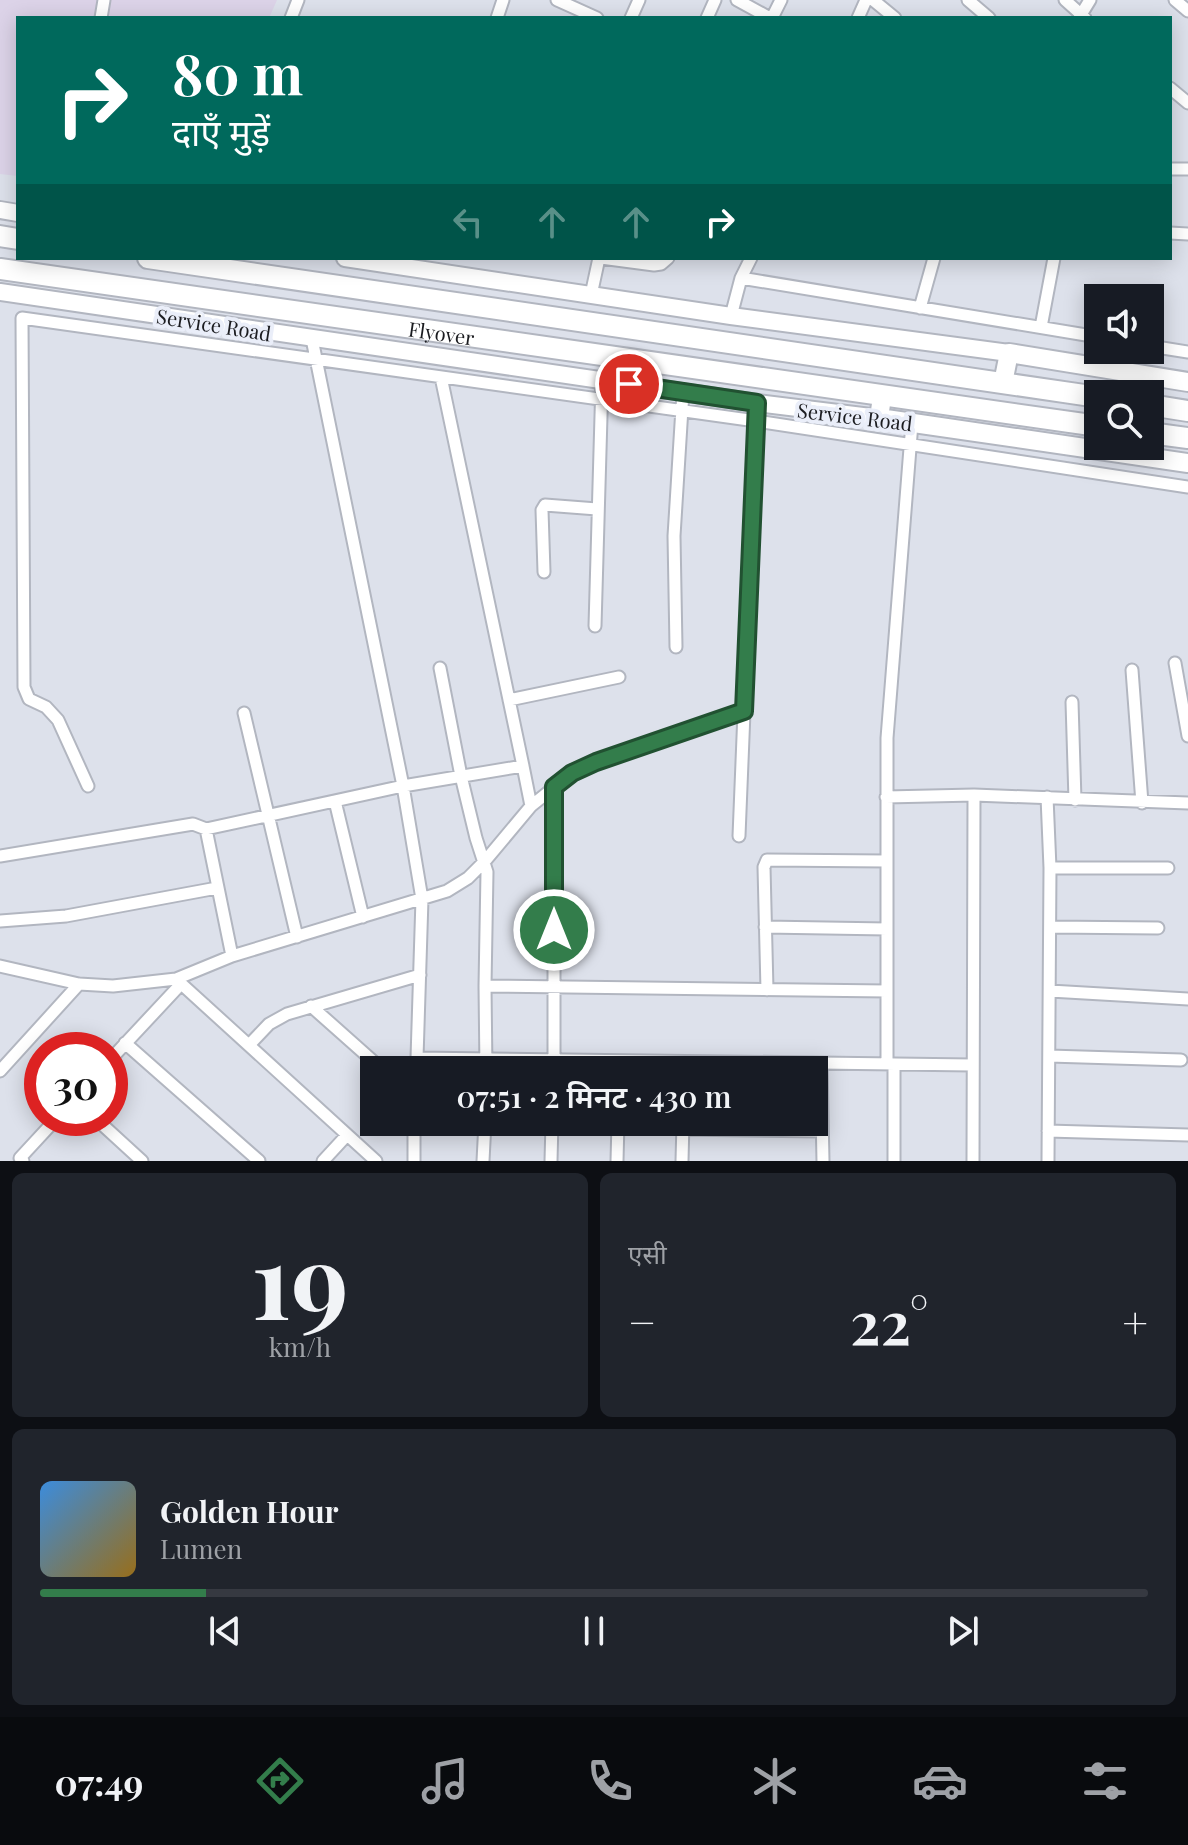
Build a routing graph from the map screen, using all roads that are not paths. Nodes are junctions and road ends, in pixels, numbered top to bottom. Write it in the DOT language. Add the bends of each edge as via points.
graph roads {
  1 [pos="557,0"];
  2 [pos="737,0"];
  3 [pos="873,0"];
  4 [pos="968,0"];
  5 [pos="1065,0"];
  6 [pos="1175,0"];
  7 [pos="1188,11"];
  8 [pos="569,12"];
  9 [pos="767,16"];
  10 [pos="893,16"];
  11 [pos="987,16"];
  12 [pos="1081,16"];
  13 [pos="1172,90"];
  14 [pos="1188,103"];
  15 [pos="162,260"];
  16 [pos="373,260"];
  17 [pos="600,260"];
  18 [pos="615,260"];
  19 [pos="666,260"];
  20 [pos="750,260"];
  21 [pos="933,260"];
  22 [pos="1054,260"];
  23 [pos="414,263"];
  24 [pos="0,269"];
  25 [pos="741,278"];
  26 [pos="0,292"];
  27 [pos="24,295"];
  28 [pos="591,295"];
  29 [pos="920,308"];
  30 [pos="731,316"];
  31 [pos="22,318"];
  32 [pos="1041,327"];
  33 [pos="1084,335"];
  34 [pos="312,339"];
  35 [pos="1164,348"];
  36 [pos="1188,352"];
  37 [pos="1009,353"];
  38 [pos="316,361"];
  39 [pos="441,377"];
  40 [pos="602,381"];
  41 [pos="1188,382"];
  42 [pos="1003,383"];
  43 [pos="683,392"];
  44 [pos="1084,395"];
  45 [pos="882,397"];
  46 [pos="600,400"];
  47 [pos="757,403"];
  48 [pos="1164,407"];
  49 [pos="681,411"];
  50 [pos="1188,411"];
  51 [pos="879,418"];
  52 [pos="756,421"];
  53 [pos="912,423"];
  54 [pos="1084,424"];
  55 [pos="1164,435"];
  56 [pos="1188,438"];
  57 [pos="911,444"];
  58 [pos="1188,463"];
  59 [pos="1188,487"];
  60 [pos="597,509"];
  61 [pos="544,572"];
  62 [pos="595,626"];
  63 [pos="676,647"];
  64 [pos="1175,663"];
  65 [pos="440,668"];
  66 [pos="1132,670"];
  67 [pos="619,677"];
  68 [pos="509,700"];
  69 [pos="1072,702"];
  70 [pos="744,711"];
  71 [pos="244,713"];
  72 [pos="1188,736"];
  73 [pos="523,766"];
  74 [pos="461,776"];
  75 [pos="88,786"];
  76 [pos="403,786"];
  77 [pos="554,787"];
  78 [pos="974,795"];
  79 [pos="886,797"];
  80 [pos="1047,797"];
  81 [pos="1075,800"];
  82 [pos="335,801"];
  83 [pos="1142,803"];
  84 [pos="1188,803"];
  85 [pos="531,806"];
  86 [pos="269,817"];
  87 [pos="206,829"];
  88 [pos="739,836"];
  89 [pos="0,856"];
  90 [pos="485,861"];
  91 [pos="886,861"];
  92 [pos="1050,868"];
  93 [pos="1168,868"];
  94 [pos="217,888"];
  95 [pos="422,899"];
  96 [pos="363,917"];
  97 [pos="0,921"];
  98 [pos="765,927"];
  99 [pos="1050,927"];
  100 [pos="1158,928"];
  101 [pos="887,929"];
  102 [pos="297,937"];
  103 [pos="232,956"];
  104 [pos="0,966"];
  105 [pos="420,975"];
  106 [pos="178,982"];
  107 [pos="79,984"];
  108 [pos="485,986"];
  109 [pos="554,987"];
  110 [pos="767,990"];
  111 [pos="887,991"];
  112 [pos="1050,991"];
  113 [pos="1188,999"];
  114 [pos="311,1006"];
  115 [pos="128,1040"];
  116 [pos="249,1045"];
  117 [pos="128,1046"];
  118 [pos="367,1056"];
  119 [pos="417,1056"];
  120 [pos="487,1056"];
  121 [pos="554,1056"];
  122 [pos="1049,1056"];
  123 [pos="1181,1060"];
  124 [pos="828,1064"];
  125 [pos="891,1064"];
  126 [pos="972,1065"];
  127 [pos="0,1071"];
  128 [pos="1048,1131"];
  129 [pos="347,1135"];
  130 [pos="1188,1135"];
  131 [pos="41,1136"];
  132 [pos="115,1136"];
  133 [pos="414,1136"];
  134 [pos="484,1136"];
  135 [pos="552,1136"];
  136 [pos="618,1136"];
  137 [pos="683,1136"];
  138 [pos="822,1136"];
  139 [pos="20,1160"];
  140 [pos="142,1161"];
  141 [pos="259,1161"];
  142 [pos="323,1161"];
  143 [pos="376,1161"];
  144 [pos="414,1161"];
  145 [pos="483,1161"];
  146 [pos="551,1161"];
  147 [pos="617,1161"];
  148 [pos="682,1161"];
  149 [pos="823,1161"];
  150 [pos="894,1161"];
  151 [pos="973,1161"];
  152 [pos="1048,1161"];
  1 -- 8 [label="street"];
  2 -- 9 [label="street"];
  3 -- 10 [label="street"];
  4 -- 11 [label="street"];
  5 -- 12 [label="street"];
  6 -- 7 [label="street"];
  13 -- 14 [label="street"];
  15 -- 42 [label="highway, Flyover"];
  16 -- 23 [label="street"];
  17 -- 28 [label="street"];
  18 -- 19 [label="street" via="654,265"];
  20 -- 25 [label="street"];
  21 -- 29 [label="street"];
  22 -- 32 [label="street"];
  23 -- 28 [label="street"];
  24 -- 45 [label="highway, Flyover"];
  25 -- 29 [label="street"];
  25 -- 30 [label="street"];
  26 -- 27 [label="street, Service Road"];
  27 -- 31 [label="street"];
  27 -- 34 [label="street, Service Road"];
  28 -- 30 [label="street"];
  29 -- 32 [label="street"];
  30 -- 37 [label="street"];
  31 -- 38 [label="street"];
  31 -- 75 [label="street" via="24,687 29,699 58,720"];
  32 -- 33 [label="street"];
  34 -- 38 [label="street"];
  34 -- 40 [label="street, Service Road"];
  35 -- 36 [label="street"];
  37 -- 41 [label="main road"];
  37 -- 42 [label="main road"];
  38 -- 39 [label="street"];
  38 -- 76 [label="street"];
  39 -- 46 [label="street"];
  39 -- 68 [label="street"];
  40 -- 43 [label="street, Service Road"];
  40 -- 46 [label="street"];
  42 -- 44 [label="highway, Flyover"];
  43 -- 47 [label="street, Service Road"];
  43 -- 49 [label="street"];
  45 -- 51 [label="main road"];
  45 -- 54 [label="highway, Flyover"];
  46 -- 49 [label="street"];
  46 -- 60 [label="street"];
  47 -- 51 [label="street, Service Road"];
  47 -- 52 [label="street"];
  48 -- 50 [label="highway"];
  49 -- 52 [label="street"];
  49 -- 63 [label="street" via="674,536"];
  51 -- 53 [label="main road, Service Road"];
  52 -- 57 [label="street"];
  52 -- 70 [label="street"];
  53 -- 57 [label="street"];
  53 -- 58 [label="main road, Service Road"];
  55 -- 56 [label="highway"];
  57 -- 59 [label="street"];
  57 -- 79 [label="street" via="891,666"];
  60 -- 61 [label="street" via="545,505"];
  60 -- 62 [label="street"];
  64 -- 72 [label="street"];
  65 -- 74 [label="street"];
  66 -- 83 [label="street"];
  67 -- 68 [label="street"];
  68 -- 73 [label="street"];
  69 -- 81 [label="street"];
  70 -- 77 [label="street" via="596,762"];
  70 -- 88 [label="street"];
  71 -- 86 [label="street"];
  73 -- 74 [label="street"];
  73 -- 85 [label="street"];
  74 -- 76 [label="street"];
  74 -- 90 [label="street"];
  76 -- 82 [label="street"];
  76 -- 95 [label="street"];
  77 -- 85 [label="street"];
  77 -- 109 [label="street"];
  78 -- 79 [label="street"];
  78 -- 80 [label="street"];
  78 -- 126 [label="street"];
  79 -- 91 [label="street"];
  80 -- 81 [label="street"];
  80 -- 92 [label="street"];
  81 -- 83 [label="street"];
  82 -- 86 [label="street"];
  82 -- 96 [label="street"];
  83 -- 84 [label="street"];
  85 -- 90 [label="street"];
  86 -- 87 [label="street"];
  86 -- 102 [label="street"];
  87 -- 89 [label="street" via="193,824"];
  87 -- 94 [label="street"];
  90 -- 95 [label="street" via="458,886"];
  90 -- 108 [label="street"];
  91 -- 98 [label="street" via="767,860"];
  91 -- 101 [label="street"];
  92 -- 93 [label="street"];
  92 -- 99 [label="street"];
  94 -- 97 [label="street" via="66,916"];
  94 -- 103 [label="street"];
  95 -- 96 [label="street"];
  95 -- 105 [label="street"];
  96 -- 102 [label="street"];
  98 -- 101 [label="street"];
  98 -- 110 [label="street"];
  99 -- 100 [label="street"];
  99 -- 112 [label="street"];
  101 -- 111 [label="street"];
  102 -- 103 [label="street"];
  103 -- 106 [label="street"];
  104 -- 107 [label="street"];
  105 -- 114 [label="street"];
  105 -- 119 [label="street"];
  106 -- 107 [label="street"];
  106 -- 115 [label="street"];
  106 -- 116 [label="street"];
  107 -- 127 [label="street"];
  108 -- 109 [label="street"];
  108 -- 120 [label="street"];
  109 -- 110 [label="street"];
  109 -- 121 [label="street"];
  110 -- 111 [label="street"];
  111 -- 125 [label="street"];
  112 -- 113 [label="street"];
  112 -- 122 [label="street"];
  114 -- 116 [label="street" via="276,1019"];
  114 -- 118 [label="street"];
  116 -- 129 [label="street"];
  117 -- 141 [label="street"];
  122 -- 123 [label="street"];
  122 -- 128 [label="street"];
  124 -- 125 [label="street"];
  125 -- 126 [label="street"];
  125 -- 150 [label="street"];
  126 -- 151 [label="street"];
  128 -- 130 [label="street"];
  128 -- 152 [label="street"];
  129 -- 142 [label="street"];
  129 -- 143 [label="street"];
  131 -- 139 [label="street"];
  132 -- 140 [label="street"];
  133 -- 144 [label="street"];
  134 -- 145 [label="street"];
  135 -- 146 [label="street"];
  136 -- 147 [label="street"];
  137 -- 148 [label="street"];
  138 -- 149 [label="street"];
}
